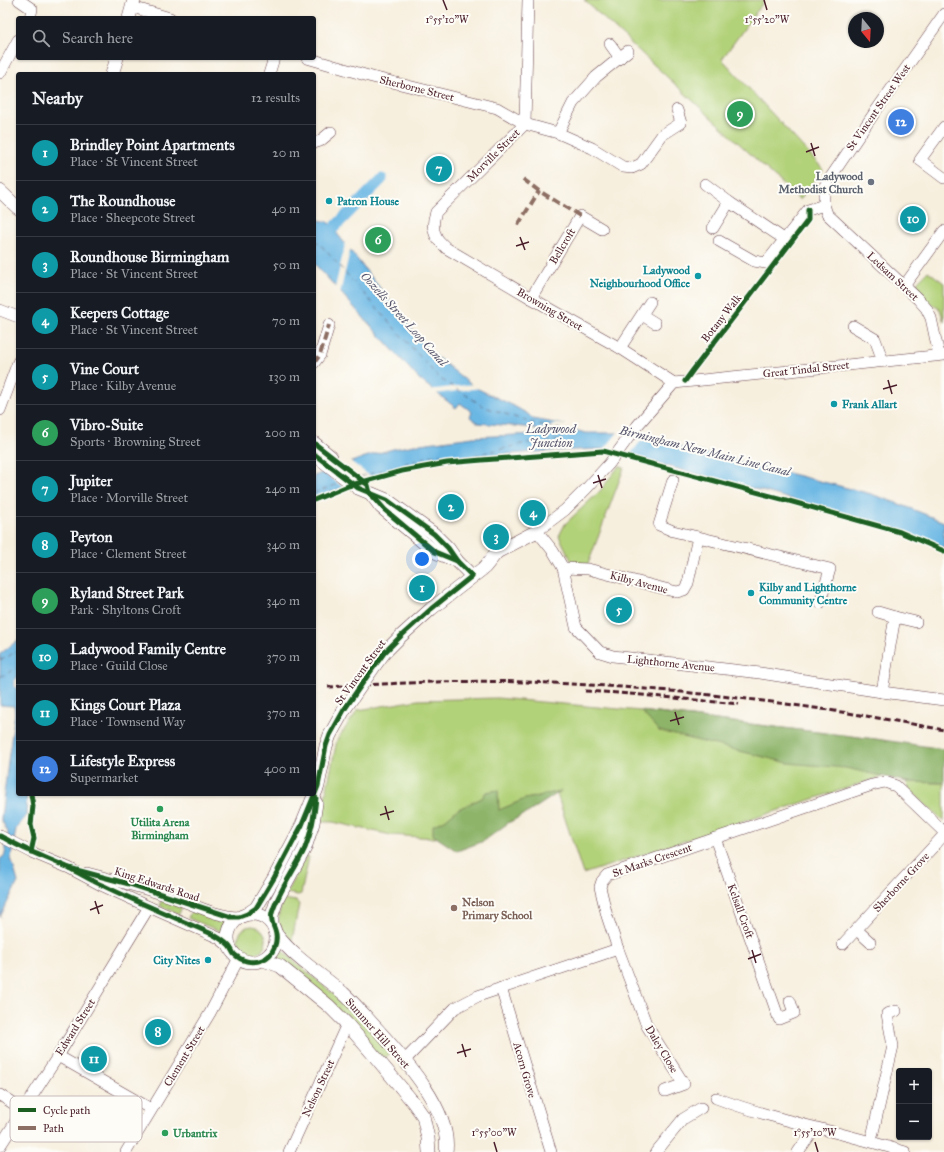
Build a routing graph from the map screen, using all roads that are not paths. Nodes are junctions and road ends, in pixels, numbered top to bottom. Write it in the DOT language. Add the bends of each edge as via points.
graph roads {
  1 [pos="19,0"];
  2 [pos="528,0"];
  3 [pos="132,8"];
  4 [pos="944,14"];
  5 [pos="30,16"];
  6 [pos="162,16"];
  7 [pos="16,44"];
  8 [pos="610,44"];
  9 [pos="116,60"];
  10 [pos="273,60"];
  11 [pos="314,60"];
  12 [pos="112,72"];
  13 [pos="270,72"];
  14 [pos="0,73"];
  15 [pos="677,110"];
  16 [pos="525,124"];
  17 [pos="944,126"];
  18 [pos="331,132"];
  19 [pos="558,133"];
  20 [pos="316,142"];
  21 [pos="944,178"];
  22 [pos="705,184"];
  23 [pos="3,195"];
  24 [pos="729,202"];
  25 [pos="824,205"];
  26 [pos="16,206"];
  27 [pos="434,228"];
  28 [pos="713,228"];
  29 [pos="602,229"];
  30 [pos="942,238"];
  31 [pos="784,239"];
  32 [pos="719,241"];
  33 [pos="904,286"];
  34 [pos="531,298"];
  35 [pos="650,302"];
  36 [pos="0,310"];
  37 [pos="642,315"];
  38 [pos="16,316"];
  39 [pos="655,323"];
  40 [pos="329,325"];
  41 [pos="853,326"];
  42 [pos="620,348"];
  43 [pos="941,355"];
  44 [pos="316,360"];
  45 [pos="883,361"];
  46 [pos="16,367"];
  47 [pos="674,383"];
  48 [pos="0,410"];
  49 [pos="316,446"];
  50 [pos="323,458"];
  51 [pos="673,480"];
  52 [pos="537,531"];
  53 [pos="698,537"];
  54 [pos="563,568"];
  55 [pos="472,576"];
  56 [pos="820,603"];
  57 [pos="878,612"];
  58 [pos="895,617"];
  59 [pos="916,622"];
  60 [pos="882,692"];
  61 [pos="944,700"];
  62 [pos="318,786"];
  63 [pos="316,791"];
  64 [pos="314,796"];
  65 [pos="944,832"];
  66 [pos="944,835"];
  67 [pos="0,836"];
  68 [pos="715,838"];
  69 [pos="70,868"];
  70 [pos="149,907"];
  71 [pos="243,916"];
  72 [pos="274,929"];
  73 [pos="857,930"];
  74 [pos="870,942"];
  75 [pos="843,944"];
  76 [pos="230,947"];
  77 [pos="618,949"];
  78 [pos="239,958"];
  79 [pos="263,960"];
  80 [pos="501,988"];
  81 [pos="791,1000"];
  82 [pos="896,1011"];
  83 [pos="347,1024"];
  84 [pos="58,1056"];
  85 [pos="405,1060"];
  86 [pos="665,1091"];
  87 [pos="0,1095"];
  88 [pos="32,1096"];
  89 [pos="128,1096"];
  90 [pos="716,1098"];
  91 [pos="10,1102"];
  92 [pos="142,1104"];
  93 [pos="701,1108"];
  94 [pos="151,1109"];
  95 [pos="142,1124"];
  96 [pos="815,1128"];
  97 [pos="10,1130"];
  98 [pos="871,1141"];
  99 [pos="132,1142"];
  100 [pos="0,1146"];
  101 [pos="126,1152"];
  102 [pos="289,1152"];
  103 [pos="429,1152"];
  104 [pos="446,1152"];
  105 [pos="550,1152"];
  106 [pos="656,1152"];
  107 [pos="798,1152"];
  108 [pos="905,1152"];
  1 -- 5 [label="street" via="32,9"];
  2 -- 16 [label="street, Morville Street"];
  3 -- 6 [label="street"];
  4 -- 25 [label="street, St Vincent Street West" via="824,187"];
  7 -- 14 [label="street"];
  8 -- 19 [label="street" via="624,55 596,77 573,103"];
  9 -- 12 [label="street"];
  10 -- 13 [label="street"];
  11 -- 16 [label="street, Sherborne Street" via="497,108"];
  15 -- 19 [label="street, Sherborne Street" via="687,122 662,135 641,164 632,168 623,167 592,148"];
  16 -- 19 [label="street, Sherborne Street"];
  16 -- 27 [label="street, Morville Street" via="436,212"];
  17 -- 21 [label="street" via="920,160"];
  18 -- 20 [label="street"];
  22 -- 24 [label="street"];
  23 -- 26 [label="street"];
  24 -- 28 [label="street"];
  24 -- 31 [label="street"];
  25 -- 31 [label="street" via="808,210"];
  25 -- 33 [label="street, Ledsam Street" via="827,214"];
  27 -- 34 [label="street, Browning Street" via="437,239 446,248"];
  29 -- 34 [label="street, Bellcroft" via="580,216"];
  30 -- 33 [label="street"];
  31 -- 32 [label="street" via="766,263 754,261"];
  33 -- 43 [label="street, Ledsam Street" via="926,308"];
  34 -- 42 [label="street, Browning Street"];
  35 -- 37 [label="street"];
  36 -- 38 [label="street"];
  37 -- 39 [label="street"];
  37 -- 42 [label="street"];
  40 -- 44 [label="street"];
  41 -- 45 [label="street" via="875,339"];
  42 -- 47 [label="street, Browning Street"];
  43 -- 45 [label="street, Great Tindal Street"];
  45 -- 47 [label="street, Great Tindal Street"];
  46 -- 48 [label="street"];
  47 -- 52 [label="street, St Vincent Street" via="587,488 565,510"];
  49 -- 50 [label="street"];
  50 -- 55 [label="street" via="434,534"];
  51 -- 53 [label="street" via="659,525"];
  52 -- 54 [label="street, Lighthorne Avenue"];
  52 -- 55 [label="street, St Vincent Street" via="497,552 485,567"];
  53 -- 54 [label="street, Kilby Avenue" via="688,583 684,590 677,592 588,569"];
  53 -- 56 [label="street" via="830,569"];
  54 -- 60 [label="street, Lighthorne Avenue" via="576,627 600,652 613,656 760,673"];
  55 -- 62 [label="street, St Vincent Street, bridge" via="401,636 375,665 330,735"];
  57 -- 58 [label="street"];
  58 -- 59 [label="street"];
  58 -- 60 [label="street"];
  60 -- 61 [label="street, Lighthorne Avenue"];
  62 -- 63 [label="street, St Vincent Street"];
  62 -- 72 [label="street, St Vincent Street" via="313,823 305,848 277,900 272,915"];
  64 -- 71 [label="street, St Vincent Street" via="278,872 256,908"];
  65 -- 68 [label="street, St Marks Crescent" via="896,786 885,782 872,784"];
  66 -- 73 [label="street, Sherborne Grove"];
  67 -- 69 [label="street, King Edwards Road"];
  68 -- 77 [label="street, St Marks Crescent" via="607,876 602,881 600,887"];
  68 -- 81 [label="street, Kelsall Croft" via="779,1019 794,1013"];
  69 -- 70 [label="street, King Edwards Road"];
  69 -- 71 [label="street, King Edwards Road" via="132,885 215,913 231,917"];
  70 -- 76 [label="street, King Edwards Road" via="219,938"];
  70 -- 84 [label="street, Edward Street"];
  71 -- 72 [label="street" via="261,915"];
  71 -- 76 [label="street" via="232,925 228,933"];
  72 -- 79 [label="street" via="276,943 273,951"];
  72 -- 85 [label="street, Summer Hill Street" via="284,945 344,994"];
  73 -- 74 [label="street"];
  73 -- 75 [label="street, Sherborne Grove"];
  76 -- 78 [label="street"];
  77 -- 80 [label="street"];
  77 -- 86 [label="street, Daley Close" via="647,1026 684,1084"];
  78 -- 79 [label="street" via="248,962"];
  78 -- 94 [label="street, Clement Street" via="210,1013"];
  79 -- 83 [label="street, Summer Hill Street" via="280,966"];
  80 -- 85 [label="street" via="478,996 456,1008"];
  80 -- 105 [label="street, Acorn Grove"];
  82 -- 98 [label="street" via="887,1014 893,1046"];
  83 -- 102 [label="street, Nelson Street"];
  83 -- 103 [label="street, Summer Hill Street" via="422,1116"];
  84 -- 88 [label="street, Edward Street"];
  84 -- 89 [label="street"];
  85 -- 104 [label="street, Summer Hill Street" via="442,1120"];
  87 -- 91 [label="street"];
  90 -- 96 [label="street" via="735,1106"];
  92 -- 94 [label="street"];
  93 -- 106 [label="street" via="683,1119"];
  94 -- 95 [label="street, Clement Street"];
  96 -- 98 [label="street"];
  96 -- 107 [label="street"];
  97 -- 100 [label="street, Edward Street"];
  98 -- 108 [label="street"];
  99 -- 101 [label="street, Clement Street"];
}
